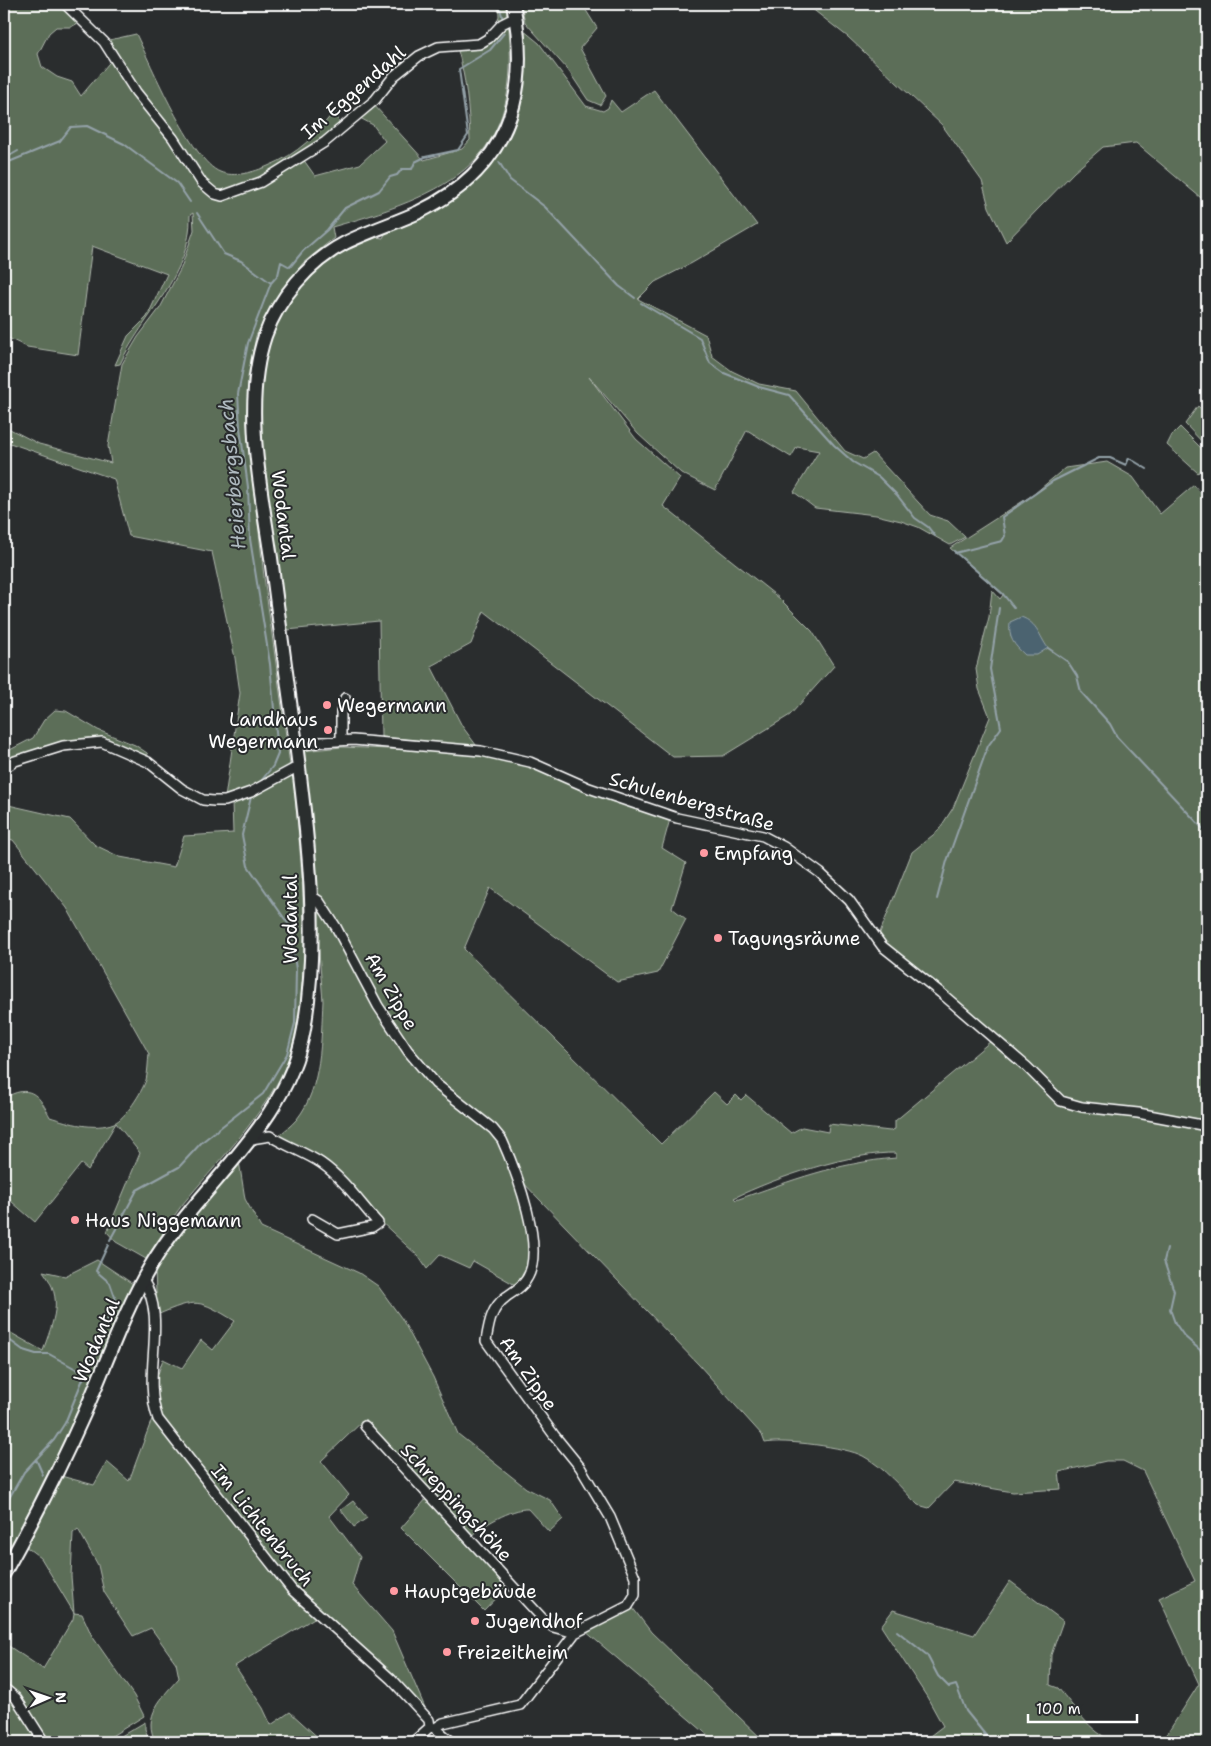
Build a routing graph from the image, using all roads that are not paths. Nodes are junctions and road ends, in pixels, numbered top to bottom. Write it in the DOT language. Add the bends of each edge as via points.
graph roads {
  1 [pos="65,4"];
  2 [pos="513,4"];
  3 [pos="516,18"];
  4 [pos="345,698"];
  5 [pos="341,740"];
  6 [pos="296,746"];
  7 [pos="299,766"];
  8 [pos="4,769"];
  9 [pos="310,895"];
  10 [pos="1207,1126"];
  11 [pos="251,1139"];
  12 [pos="312,1219"];
  13 [pos="144,1280"];
  14 [pos="365,1426"];
  15 [pos="4,1574"];
  16 [pos="575,1633"];
  17 [pos="4,1688"];
  18 [pos="433,1727"];
  19 [pos="44,1742"];
  20 [pos="413,1742"];
  21 [pos="452,1742"];
  1 -- 3 [label="street, Im Eggendahl" via="104,42 202,183 222,196 261,182 325,142 375,100 394,76 419,56 438,47 479,44 502,24"];
  2 -- 3 [label="main road, Wodantal"];
  3 -- 6 [label="main road, Wodantal" via="519,57 516,95 509,121 492,155 469,180 445,197 421,211 343,244 317,262 285,297 264,341 256,383 256,441"];
  4 -- 5 [label="street" via="341,712"];
  5 -- 6 [label="street, Schulenbergstraße"];
  5 -- 10 [label="street, Schulenbergstraße" via="450,747 511,757 677,818 774,840 820,872 849,900 882,946 942,993 1061,1101"];
  6 -- 7 [label="main road, Wodantal"];
  7 -- 8 [label="street" via="252,792 225,801 203,800 182,789 148,762 102,742 63,746 15,761"];
  7 -- 9 [label="main road, Wodantal"];
  9 -- 11 [label="main road, Wodantal" via="309,989 304,1032 288,1080 273,1109"];
  9 -- 16 [label="street, Am Zippe" via="319,901 336,927 378,1006 408,1051 436,1084 493,1129 511,1159 532,1227 530,1271 523,1284 495,1306 486,1341 599,1497 637,1587 628,1606"];
  11 -- 12 [label="street" via="270,1136 320,1162 336,1175 378,1223 338,1234"];
  11 -- 13 [label="main road, Wodantal" via="187,1214 165,1243"];
  13 -- 15 [label="main road, Wodantal" via="61,1463"];
  13 -- 18 [label="street, Im Lichtenbruch" via="155,1310 151,1386 158,1419 292,1590 391,1679"];
  14 -- 16 [label="street, Schreppingshöhe" via="543,1619 553,1627"];
  16 -- 18 [label="street, Am Zippe" via="520,1705"];
  17 -- 19 [label="street" via="16,1698"];
  18 -- 20 [label="street"];
  18 -- 21 [label="street, Im Lichtenbruch"];
}
